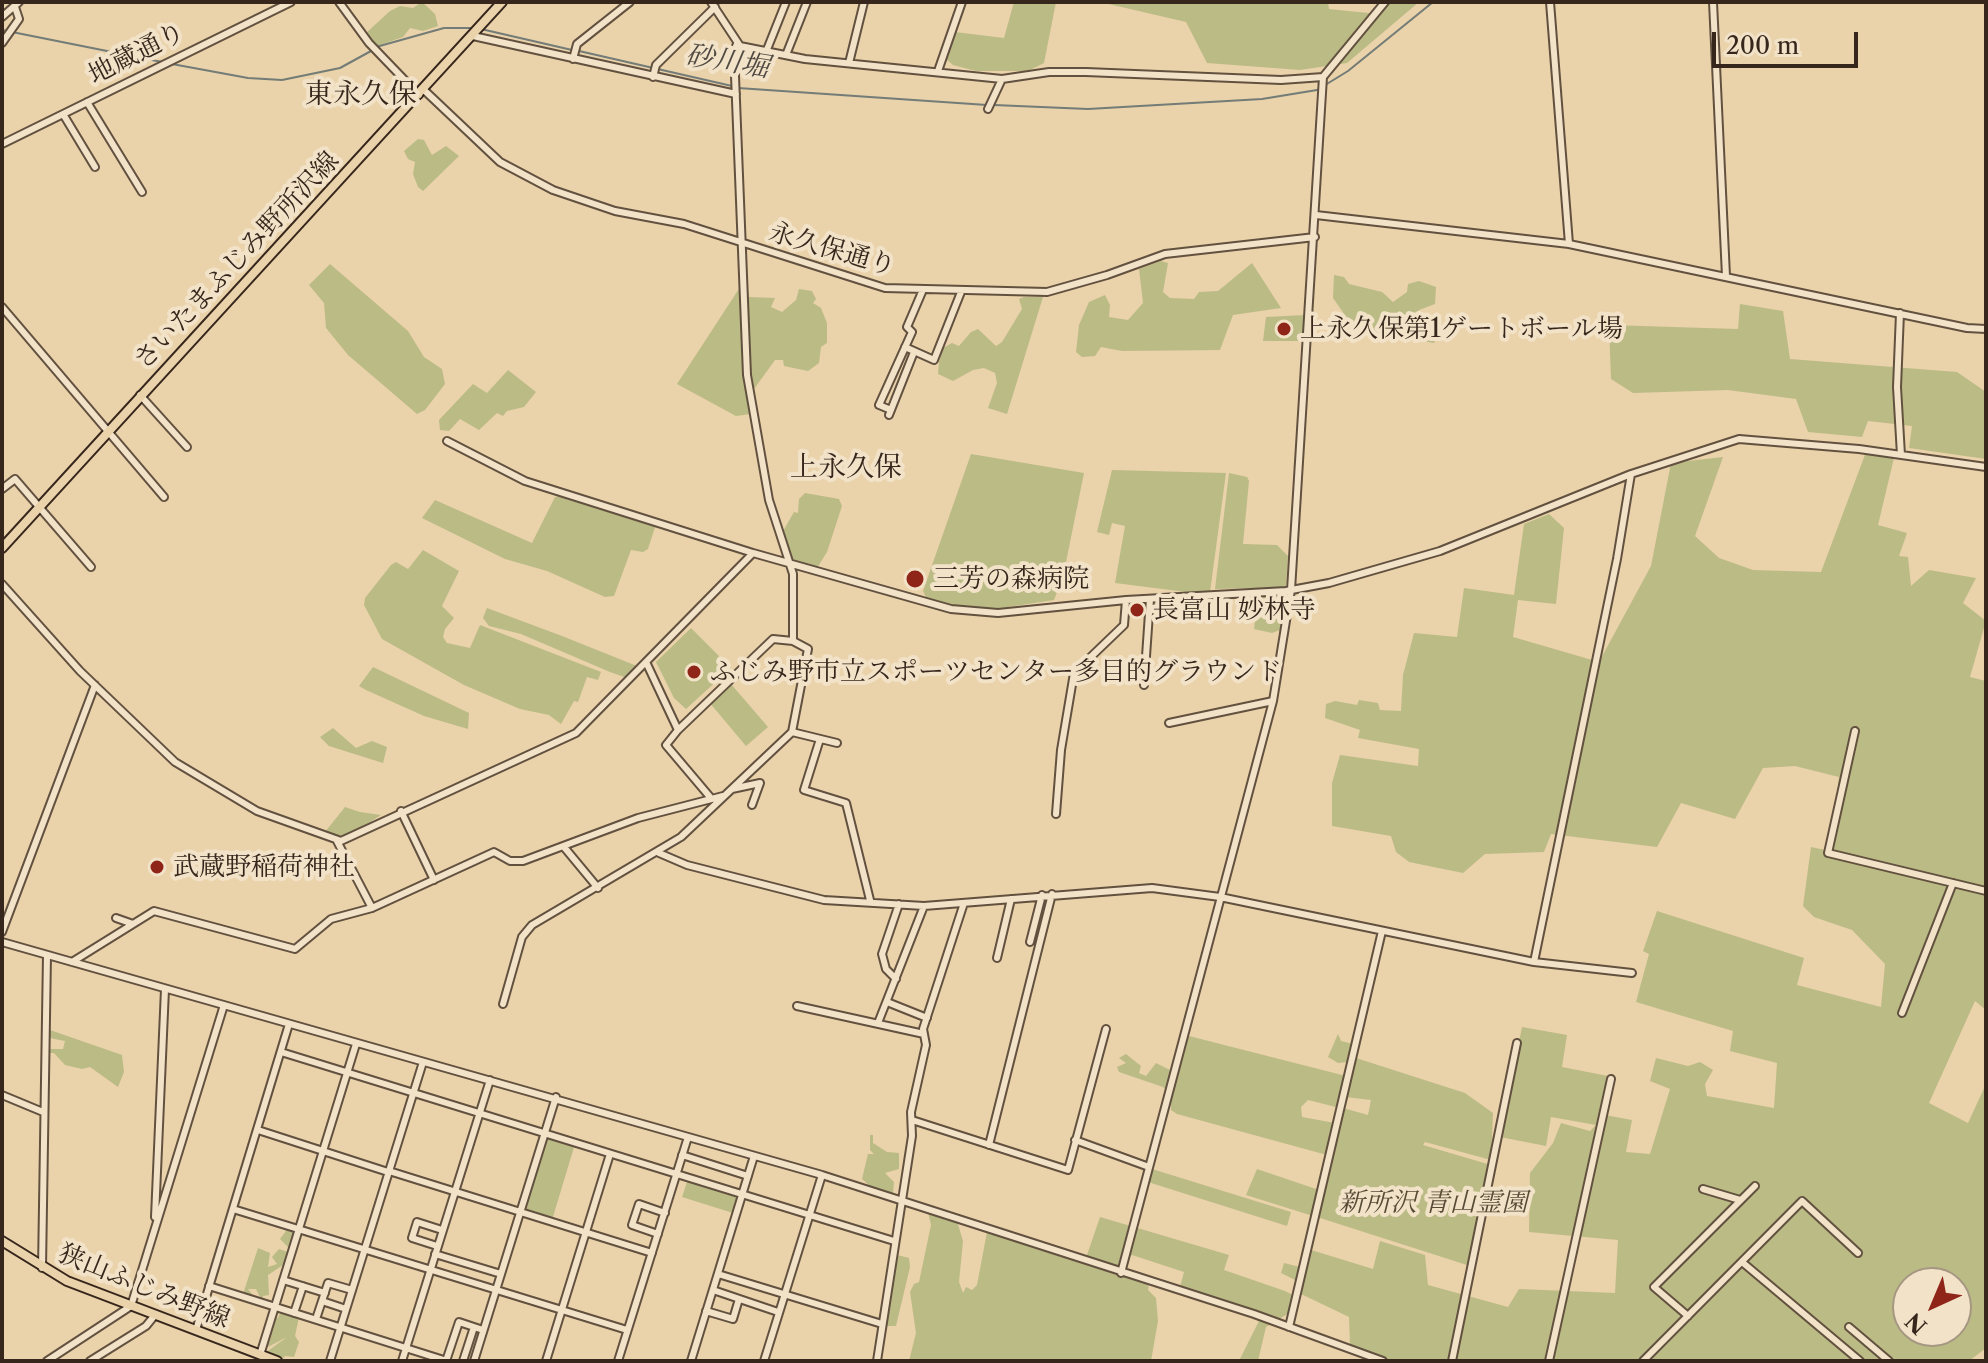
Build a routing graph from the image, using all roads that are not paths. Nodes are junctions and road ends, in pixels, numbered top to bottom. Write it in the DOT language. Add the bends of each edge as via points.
graph roads {
  1 [pos="291,2"];
  2 [pos="339,2"];
  3 [pos="502,2"];
  4 [pos="630,2"];
  5 [pos="723,2"];
  6 [pos="786,2"];
  7 [pos="807,2"];
  8 [pos="864,2"];
  9 [pos="962,2"];
  10 [pos="1385,2"];
  11 [pos="1550,2"];
  12 [pos="1713,2"];
  13 [pos="17,4"];
  14 [pos="1378,6"];
  15 [pos="714,7"];
  16 [pos="2,17"];
  17 [pos="474,35"];
  18 [pos="5,40"];
  19 [pos="737,44"];
  20 [pos="766,52"];
  21 [pos="786,55"];
  22 [pos="573,59"];
  23 [pos="849,63"];
  24 [pos="938,71"];
  25 [pos="653,76"];
  26 [pos="1002,79"];
  27 [pos="1323,80"];
  28 [pos="422,93"];
  29 [pos="736,93"];
  30 [pos="87,102"];
  31 [pos="988,109"];
  32 [pos="63,114"];
  33 [pos="2,144"];
  34 [pos="95,167"];
  35 [pos="142,192"];
  36 [pos="1316,215"];
  37 [pos="1315,237"];
  38 [pos="1569,244"];
  39 [pos="743,245"];
  40 [pos="1726,276"];
  41 [pos="922,292"];
  42 [pos="961,292"];
  43 [pos="2,307"];
  44 [pos="1900,313"];
  45 [pos="1986,329"];
  46 [pos="905,347"];
  47 [pos="914,352"];
  48 [pos="140,395"];
  49 [pos="106,432"];
  50 [pos="447,441"];
  51 [pos="187,447"];
  52 [pos="1901,455"];
  53 [pos="1986,467"];
  54 [pos="1631,474"];
  55 [pos="2,489"];
  56 [pos="164,497"];
  57 [pos="39,507"];
  58 [pos="2,548"];
  59 [pos="753,553"];
  60 [pos="791,563"];
  61 [pos="91,567"];
  62 [pos="2,584"];
  63 [pos="1291,590"];
  64 [pos="1150,599"];
  65 [pos="1126,600"];
  66 [pos="793,641"];
  67 [pos="646,662"];
  68 [pos="95,685"];
  69 [pos="1144,685"];
  70 [pos="1273,701"];
  71 [pos="1169,723"];
  72 [pos="678,730"];
  73 [pos="1855,731"];
  74 [pos="792,732"];
  75 [pos="820,739"];
  76 [pos="837,743"];
  77 [pos="731,789"];
  78 [pos="723,796"];
  79 [pos="710,797"];
  80 [pos="752,805"];
  81 [pos="401,811"];
  82 [pos="1056,814"];
  83 [pos="337,841"];
  84 [pos="564,847"];
  85 [pos="659,853"];
  86 [pos="434,880"];
  87 [pos="1953,883"];
  88 [pos="598,888"];
  89 [pos="1986,891"];
  90 [pos="1052,894"];
  91 [pos="1042,895"];
  92 [pos="1220,897"];
  93 [pos="1011,899"];
  94 [pos="870,900"];
  95 [pos="964,903"];
  96 [pos="899,904"];
  97 [pos="924,906"];
  98 [pos="372,908"];
  99 [pos="116,918"];
  100 [pos="133,924"];
  101 [pos="1382,931"];
  102 [pos="2,932"];
  103 [pos="2,942"];
  104 [pos="1030,942"];
  105 [pos="47,955"];
  106 [pos="997,958"];
  107 [pos="72,962"];
  108 [pos="1534,962"];
  109 [pos="1632,973"];
  110 [pos="896,979"];
  111 [pos="165,989"];
  112 [pos="887,1002"];
  113 [pos="503,1004"];
  114 [pos="224,1005"];
  115 [pos="797,1006"];
  116 [pos="1902,1013"];
  117 [pos="927,1018"];
  118 [pos="878,1023"];
  119 [pos="289,1024"];
  120 [pos="1106,1029"];
  121 [pos="924,1034"];
  122 [pos="1517,1043"];
  123 [pos="356,1044"];
  124 [pos="281,1052"];
  125 [pos="423,1062"];
  126 [pos="348,1072"];
  127 [pos="1611,1079"];
  128 [pos="490,1080"];
  129 [pos="413,1093"];
  130 [pos="2,1095"];
  131 [pos="556,1097"];
  132 [pos="43,1112"];
  133 [pos="479,1114"];
  134 [pos="912,1120"];
  135 [pos="258,1130"];
  136 [pos="544,1134"];
  137 [pos="688,1137"];
  138 [pos="1075,1140"];
  139 [pos="989,1145"];
  140 [pos="324,1151"];
  141 [pos="610,1154"];
  142 [pos="682,1155"];
  143 [pos="754,1156"];
  144 [pos="1149,1167"];
  145 [pos="389,1171"];
  146 [pos="677,1174"];
  147 [pos="822,1175"];
  148 [pos="748,1176"];
  149 [pos="1755,1186"];
  150 [pos="1703,1189"];
  151 [pos="455,1192"];
  152 [pos="742,1195"];
  153 [pos="1740,1200"];
  154 [pos="900,1201"];
  155 [pos="233,1209"];
  156 [pos="520,1212"];
  157 [pos="665,1213"];
  158 [pos="809,1215"];
  159 [pos="155,1227"];
  160 [pos="300,1229"];
  161 [pos="442,1230"];
  162 [pos="586,1232"];
  163 [pos="658,1234"];
  164 [pos="2,1241"];
  165 [pos="894,1241"];
  166 [pos="364,1249"];
  167 [pos="436,1250"];
  168 [pos="652,1253"];
  169 [pos="1858,1253"];
  170 [pos="1742,1262"];
  171 [pos="42,1268"];
  172 [pos="430,1270"];
  173 [pos="1121,1273"];
  174 [pos="501,1274"];
  175 [pos="718,1274"];
  176 [pos="283,1280"];
  177 [pos="209,1286"];
  178 [pos="303,1286"];
  179 [pos="352,1290"];
  180 [pos="496,1290"];
  181 [pos="713,1290"];
  182 [pos="325,1293"];
  183 [pos="784,1294"];
  184 [pos="739,1299"];
  185 [pos="322,1301"];
  186 [pos="131,1306"];
  187 [pos="275,1306"];
  188 [pos="346,1309"];
  189 [pos="561,1311"];
  190 [pos="706,1311"];
  191 [pos="778,1312"];
  192 [pos="294,1313"];
  193 [pos="155,1315"];
  194 [pos="1688,1316"];
  195 [pos="316,1319"];
  196 [pos="882,1324"];
  197 [pos="340,1327"];
  198 [pos="474,1327"];
  199 [pos="1289,1327"];
  200 [pos="1849,1327"];
  201 [pos="196,1330"];
  202 [pos="483,1330"];
  203 [pos="627,1330"];
  204 [pos="406,1348"];
  205 [pos="260,1355"];
  206 [pos="47,1361"];
  207 [pos="90,1361"];
  208 [pos="277,1361"];
  209 [pos="330,1361"];
  210 [pos="402,1361"];
  211 [pos="446,1361"];
  212 [pos="463,1361"];
  213 [pos="474,1361"];
  214 [pos="546,1361"];
  215 [pos="618,1361"];
  216 [pos="691,1361"];
  217 [pos="764,1361"];
  218 [pos="877,1361"];
  219 [pos="1383,1361"];
  220 [pos="1452,1361"];
  221 [pos="1549,1361"];
  222 [pos="1643,1361"];
  223 [pos="1860,1361"];
  224 [pos="1889,1361"];
  1 -- 30 [label="street, 地蔵通り"];
  2 -- 28 [label="street, 永久保通り" via="369,43"];
  3 -- 17 [label="main road, さいたまふじみ野所沢線"];
  4 -- 22 [label="street" via="575,48"];
  5 -- 15 [label="street"];
  6 -- 20 [label="street"];
  7 -- 21 [label="street"];
  8 -- 23 [label="street"];
  9 -- 24 [label="street"];
  10 -- 14 [label="street"];
  11 -- 38 [label="street"];
  12 -- 40 [label="street"];
  13 -- 16 [label="street"];
  13 -- 18 [label="street" via="20,17"];
  14 -- 27 [label="street"];
  15 -- 19 [label="street"];
  15 -- 25 [label="street" via="656,66"];
  17 -- 22 [label="street"];
  17 -- 28 [label="main road, さいたまふじみ野所沢線"];
  19 -- 20 [label="street"];
  19 -- 29 [label="street"];
  20 -- 21 [label="street"];
  21 -- 23 [label="street"];
  22 -- 25 [label="street"];
  23 -- 24 [label="street"];
  24 -- 26 [label="street"];
  25 -- 29 [label="street"];
  26 -- 27 [label="street" via="1061,72"];
  26 -- 31 [label="street"];
  27 -- 36 [label="street"];
  28 -- 39 [label="street, 永久保通り" via="492,156 553,190"];
  28 -- 48 [label="main road, さいたまふじみ野所沢線"];
  29 -- 39 [label="street"];
  30 -- 32 [label="street, 地蔵通り"];
  30 -- 35 [label="street"];
  32 -- 33 [label="street, 地蔵通り"];
  32 -- 34 [label="street"];
  36 -- 37 [label="street"];
  36 -- 38 [label="street"];
  37 -- 42 [label="street, 永久保通り" via="1165,254 1047,292"];
  37 -- 63 [label="street"];
  38 -- 40 [label="street"];
  39 -- 41 [label="street, 永久保通り" via="885,288"];
  39 -- 60 [label="street" via="742,313 753,416 769,500"];
  40 -- 44 [label="street"];
  41 -- 42 [label="street, 永久保通り"];
  41 -- 46 [label="street"];
  42 -- 47 [label="street" via="934,360"];
  43 -- 49 [label="street"];
  44 -- 45 [label="street"];
  44 -- 52 [label="street"];
  46 -- 47 [label="street"];
  46 -- 47 [label="street" via="879,405 890,412"];
  48 -- 49 [label="main road, さいたまふじみ野所沢線"];
  48 -- 51 [label="street"];
  49 -- 56 [label="street"];
  49 -- 57 [label="main road, さいたまふじみ野所沢線"];
  50 -- 59 [label="street" via="525,481"];
  52 -- 53 [label="street"];
  52 -- 54 [label="street" via="1739,439"];
  54 -- 63 [label="street" via="1440,551"];
  54 -- 108 [label="street"];
  55 -- 57 [label="street" via="15,479"];
  57 -- 58 [label="main road, さいたまふじみ野所沢線"];
  57 -- 61 [label="street"];
  59 -- 60 [label="street"];
  59 -- 67 [label="street"];
  60 -- 65 [label="street" via="965,612"];
  60 -- 66 [label="street"];
  62 -- 68 [label="street"];
  63 -- 64 [label="street"];
  63 -- 70 [label="street"];
  64 -- 65 [label="street"];
  64 -- 69 [label="street"];
  65 -- 82 [label="street" via="1124,625 1074,673"];
  66 -- 72 [label="street" via="773,639"];
  66 -- 74 [label="street" via="808,649"];
  67 -- 72 [label="street"];
  67 -- 81 [label="street" via="567,738"];
  68 -- 83 [label="street" via="182,768 257,811"];
  68 -- 102 [label="street"];
  70 -- 71 [label="street"];
  70 -- 92 [label="street"];
  72 -- 79 [label="street" via="666,745"];
  73 -- 87 [label="street" via="1828,853"];
  74 -- 75 [label="street"];
  74 -- 77 [label="street"];
  75 -- 76 [label="street"];
  75 -- 94 [label="street" via="804,790 846,803"];
  77 -- 78 [label="street"];
  77 -- 80 [label="street" via="760,783"];
  78 -- 79 [label="street"];
  78 -- 85 [label="street"];
  79 -- 84 [label="street"];
  81 -- 83 [label="street"];
  81 -- 86 [label="street"];
  83 -- 98 [label="street"];
  84 -- 86 [label="street" via="515,863 494,852"];
  84 -- 88 [label="street"];
  85 -- 88 [label="street"];
  85 -- 94 [label="street" via="810,897"];
  86 -- 98 [label="street"];
  87 -- 89 [label="street"];
  87 -- 116 [label="street"];
  88 -- 113 [label="street" via="527,931"];
  90 -- 91 [label="street"];
  90 -- 92 [label="street" via="1152,888"];
  90 -- 139 [label="street"];
  91 -- 93 [label="street"];
  91 -- 104 [label="street"];
  92 -- 101 [label="street"];
  92 -- 144 [label="street"];
  93 -- 95 [label="street"];
  93 -- 106 [label="street"];
  94 -- 96 [label="street"];
  95 -- 97 [label="street"];
  95 -- 117 [label="street"];
  96 -- 97 [label="street"];
  96 -- 110 [label="street" via="882,954"];
  97 -- 110 [label="street"];
  98 -- 100 [label="street" via="331,919 295,949 156,911"];
  99 -- 100 [label="street"];
  100 -- 107 [label="street"];
  101 -- 108 [label="street"];
  101 -- 199 [label="street"];
  103 -- 105 [label="street"];
  105 -- 107 [label="street"];
  105 -- 132 [label="street"];
  107 -- 111 [label="street"];
  108 -- 109 [label="street"];
  110 -- 112 [label="street"];
  111 -- 114 [label="street"];
  111 -- 159 [label="street"];
  112 -- 117 [label="street"];
  112 -- 118 [label="street"];
  114 -- 119 [label="street"];
  114 -- 159 [label="street"];
  115 -- 118 [label="street"];
  117 -- 121 [label="street"];
  118 -- 121 [label="street"];
  119 -- 123 [label="street"];
  119 -- 124 [label="street"];
  120 -- 138 [label="street"];
  121 -- 134 [label="street"];
  122 -- 220 [label="street"];
  123 -- 125 [label="street"];
  123 -- 126 [label="street"];
  124 -- 126 [label="street"];
  124 -- 135 [label="street"];
  125 -- 128 [label="street"];
  125 -- 129 [label="street"];
  126 -- 129 [label="street"];
  126 -- 140 [label="street"];
  127 -- 221 [label="street"];
  128 -- 131 [label="street"];
  128 -- 133 [label="street"];
  129 -- 133 [label="street"];
  129 -- 145 [label="street"];
  130 -- 132 [label="street"];
  131 -- 136 [label="street"];
  131 -- 137 [label="street"];
  132 -- 171 [label="street"];
  133 -- 136 [label="street"];
  133 -- 151 [label="street"];
  134 -- 139 [label="street"];
  134 -- 154 [label="street"];
  135 -- 140 [label="street"];
  135 -- 155 [label="street"];
  136 -- 141 [label="street"];
  136 -- 156 [label="street"];
  137 -- 142 [label="street"];
  137 -- 143 [label="street"];
  138 -- 139 [label="street" via="1068,1170"];
  138 -- 144 [label="street"];
  140 -- 145 [label="street"];
  140 -- 160 [label="street"];
  141 -- 146 [label="street"];
  141 -- 162 [label="street"];
  142 -- 146 [label="street"];
  142 -- 148 [label="street"];
  143 -- 147 [label="street"];
  143 -- 148 [label="street"];
  144 -- 173 [label="street"];
  145 -- 151 [label="street"];
  145 -- 166 [label="street"];
  146 -- 152 [label="street"];
  146 -- 157 [label="street"];
  147 -- 154 [label="street"];
  147 -- 158 [label="street"];
  148 -- 152 [label="street"];
  149 -- 153 [label="street"];
  150 -- 153 [label="street"];
  151 -- 156 [label="street"];
  151 -- 161 [label="street"];
  152 -- 158 [label="street"];
  152 -- 175 [label="street"];
  153 -- 194 [label="street" via="1654,1287"];
  154 -- 165 [label="street"];
  154 -- 173 [label="street"];
  155 -- 160 [label="street"];
  155 -- 177 [label="street"];
  156 -- 162 [label="street"];
  156 -- 174 [label="street"];
  157 -- 163 [label="street"];
  157 -- 163 [label="street" via="639,1204 632,1225"];
  158 -- 165 [label="street"];
  158 -- 183 [label="street"];
  159 -- 186 [label="street"];
  160 -- 166 [label="street"];
  160 -- 176 [label="street"];
  161 -- 167 [label="street"];
  161 -- 167 [label="street" via="417,1222 412,1238"];
  162 -- 168 [label="street"];
  162 -- 189 [label="street"];
  163 -- 168 [label="street"];
  164 -- 171 [label="main road, 狭山ふじみ野線"];
  165 -- 196 [label="street"];
  166 -- 172 [label="street"];
  166 -- 179 [label="street"];
  167 -- 172 [label="street"];
  167 -- 174 [label="street"];
  168 -- 203 [label="street"];
  169 -- 170 [label="street" via="1802,1201"];
  170 -- 194 [label="street"];
  170 -- 223 [label="street"];
  171 -- 186 [label="main road, 狭山ふじみ野線"];
  172 -- 180 [label="street"];
  172 -- 204 [label="street"];
  173 -- 199 [label="street"];
  174 -- 180 [label="street"];
  175 -- 181 [label="street"];
  175 -- 183 [label="street"];
  176 -- 178 [label="street"];
  176 -- 187 [label="street"];
  177 -- 187 [label="street"];
  177 -- 201 [label="street"];
  178 -- 182 [label="street"];
  178 -- 192 [label="street"];
  179 -- 182 [label="street" via="328,1283"];
  179 -- 188 [label="street"];
  180 -- 189 [label="street"];
  180 -- 202 [label="street"];
  181 -- 184 [label="street"];
  181 -- 190 [label="street"];
  182 -- 185 [label="street"];
  183 -- 191 [label="street"];
  183 -- 196 [label="street"];
  184 -- 190 [label="street" via="733,1319"];
  184 -- 191 [label="street"];
  185 -- 188 [label="street"];
  185 -- 195 [label="street"];
  186 -- 193 [label="main road, 狭山ふじみ野線"];
  186 -- 206 [label="street"];
  187 -- 192 [label="street"];
  187 -- 205 [label="street"];
  188 -- 197 [label="street"];
  189 -- 203 [label="street"];
  189 -- 214 [label="street"];
  190 -- 216 [label="street"];
  191 -- 217 [label="street"];
  192 -- 195 [label="street"];
  193 -- 201 [label="main road, 狭山ふじみ野線"];
  193 -- 207 [label="street"];
  194 -- 222 [label="street"];
  195 -- 197 [label="street"];
  196 -- 218 [label="street"];
  197 -- 204 [label="street"];
  197 -- 209 [label="street"];
  198 -- 202 [label="street"];
  198 -- 211 [label="street" via="459,1322"];
  198 -- 212 [label="street"];
  199 -- 219 [label="street"];
  200 -- 224 [label="street"];
  201 -- 205 [label="main road, 狭山ふじみ野線"];
  202 -- 213 [label="street"];
  203 -- 215 [label="street"];
  204 -- 210 [label="street"];
  204 -- 211 [label="street"];
  205 -- 208 [label="main road, 狭山ふじみ野線"];
}
